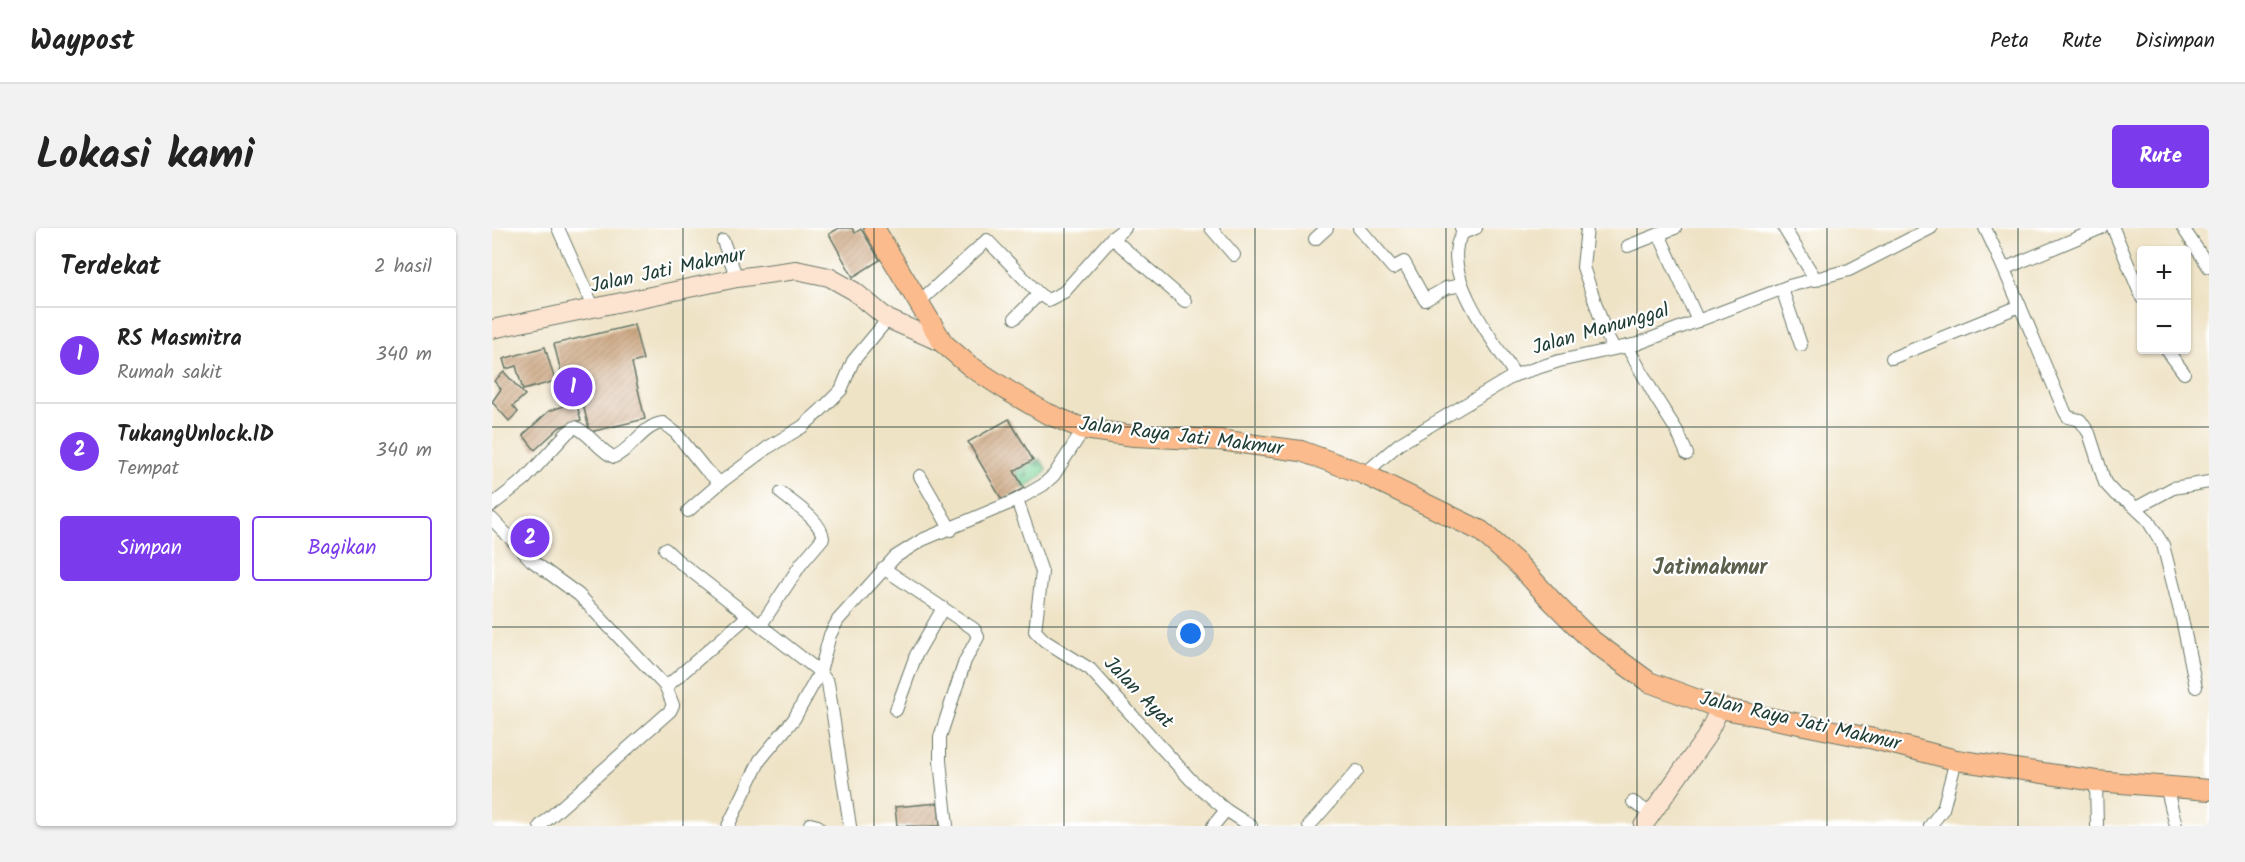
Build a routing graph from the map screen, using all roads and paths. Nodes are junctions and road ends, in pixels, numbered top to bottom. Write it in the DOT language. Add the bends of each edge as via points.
graph roads {
  1 [pos="558,228"];
  2 [pos="874,228"];
  3 [pos="1125,228"];
  4 [pos="1211,228"];
  5 [pos="1327,228"];
  6 [pos="1359,228"];
  7 [pos="1476,228"];
  8 [pos="1587,228"];
  9 [pos="1675,228"];
  10 [pos="1784,228"];
  11 [pos="1931,228"];
  12 [pos="1985,228"];
  13 [pos="2101,228"];
  14 [pos="2113,228"];
  15 [pos="2183,228"];
  16 [pos="1462,231"];
  17 [pos="1659,234"];
  18 [pos="1112,238"];
  19 [pos="1315,239"];
  20 [pos="723,241"];
  21 [pos="1628,246"];
  22 [pos="1234,255"];
  23 [pos="2209,267"];
  24 [pos="2006,268"];
  25 [pos="737,278"];
  26 [pos="1816,280"];
  27 [pos="1462,285"];
  28 [pos="2137,286"];
  29 [pos="1782,289"];
  30 [pos="1038,294"];
  31 [pos="1185,301"];
  32 [pos="919,302"];
  33 [pos="2020,306"];
  34 [pos="594,309"];
  35 [pos="1015,318"];
  36 [pos="888,319"];
  37 [pos="1698,321"];
  38 [pos="492,329"];
  39 [pos="943,342"];
  40 [pos="1801,345"];
  41 [pos="1627,346"];
  42 [pos="1614,348"];
  43 [pos="2170,354"];
  44 [pos="1892,358"];
  45 [pos="2184,373"];
  46 [pos="1515,375"];
  47 [pos="1084,429"];
  48 [pos="1688,454"];
  49 [pos="1364,474"];
  50 [pos="920,476"];
  51 [pos="2209,482"];
  52 [pos="720,483"];
  53 [pos="781,493"];
  54 [pos="1017,500"];
  55 [pos="492,505"];
  56 [pos="2136,508"];
  57 [pos="688,511"];
  58 [pos="492,519"];
  59 [pos="951,530"];
  60 [pos="665,549"];
  61 [pos="884,568"];
  62 [pos="943,608"];
  63 [pos="748,616"];
  64 [pos="761,625"];
  65 [pos="820,672"];
  66 [pos="666,687"];
  67 [pos="2196,687"];
  68 [pos="1720,708"];
  69 [pos="896,710"];
  70 [pos="1956,760"];
  71 [pos="1357,771"];
  72 [pos="2096,781"];
  73 [pos="2166,786"];
  74 [pos="2209,790"];
  75 [pos="1633,802"];
  76 [pos="1226,810"];
  77 [pos="1647,820"];
  78 [pos="555,822"];
  79 [pos="540,826"];
  80 [pos="728,826"];
  81 [pos="850,826"];
  82 [pos="947,826"];
  83 [pos="1212,826"];
  84 [pos="1251,826"];
  85 [pos="1308,826"];
  86 [pos="1930,826"];
  87 [pos="2097,826"];
  88 [pos="2176,826"];
  1 -- 34 [label="street"];
  2 -- 32 [label="main road, Jalan Raya Jati Makmur"];
  3 -- 18 [label="street"];
  4 -- 22 [label="street"];
  5 -- 19 [label="street"];
  6 -- 27 [label="street" via="1392,268 1404,262 1425,300 1446,288"];
  7 -- 16 [label="street"];
  8 -- 42 [label="street" via="1583,267"];
  9 -- 17 [label="street"];
  10 -- 26 [label="street"];
  11 -- 26 [label="street, Jalan Manunggal" via="1850,270"];
  12 -- 24 [label="street"];
  13 -- 24 [label="street"];
  14 -- 28 [label="street"];
  15 -- 23 [label="street"];
  16 -- 27 [label="street" via="1456,245 1456,260"];
  17 -- 21 [label="street"];
  17 -- 37 [label="street"];
  18 -- 30 [label="street" via="1064,292 1048,300"];
  18 -- 31 [label="street"];
  20 -- 25 [label="street"];
  24 -- 33 [label="street"];
  25 -- 34 [label="main road, Jalan Jati Makmur"];
  25 -- 36 [label="main road, Jalan Jati Makmur" via="796,270 823,275 854,291"];
  26 -- 29 [label="street, Jalan Manunggal"];
  27 -- 46 [label="street"];
  29 -- 37 [label="street, Jalan Manunggal"];
  29 -- 40 [label="street"];
  30 -- 32 [label="street" via="987,240"];
  30 -- 35 [label="street"];
  32 -- 39 [label="main road, Jalan Raya Jati Makmur"];
  33 -- 44 [label="street"];
  33 -- 56 [label="street" via="2065,412 2080,420 2089,433 2105,483"];
  34 -- 38 [label="main road, Jalan Jati Makmur"];
  36 -- 39 [label="main road, Jalan Jati Makmur"];
  36 -- 52 [label="street" via="853,361 841,390 821,410"];
  37 -- 41 [label="street, Jalan Manunggal"];
  39 -- 47 [label="main road, Jalan Raya Jati Makmur" via="1010,393"];
  41 -- 42 [label="street, Jalan Manunggal"];
  41 -- 48 [label="street"];
  42 -- 46 [label="street, Jalan Manunggal"];
  43 -- 45 [label="street"];
  46 -- 49 [label="street, Jalan Manunggal" via="1399,444"];
  47 -- 49 [label="main road, Jalan Raya Jati Makmur" via="1301,451"];
  47 -- 54 [label="street" via="1054,475"];
  49 -- 68 [label="main road, Jalan Raya Jati Makmur" via="1481,531 1590,639 1649,682"];
  50 -- 59 [label="street"];
  51 -- 56 [label="street" via="2173,488"];
  52 -- 55 [label="street" via="663,423 651,427 614,457 575,427 525,479"];
  52 -- 57 [label="street"];
  53 -- 64 [label="street" via="811,519 823,538"];
  54 -- 59 [label="street"];
  54 -- 76 [label="street, Jalan Ayat" via="1042,572 1035,631 1090,669 1191,780"];
  56 -- 67 [label="street" via="2163,545"];
  58 -- 66 [label="street" via="531,560 579,595"];
  59 -- 61 [label="street" via="922,540"];
  60 -- 63 [label="street"];
  61 -- 62 [label="street"];
  61 -- 65 [label="street" via="838,620"];
  62 -- 69 [label="street" via="916,655"];
  62 -- 82 [label="street" via="974,629 978,637 965,661 940,737"];
  63 -- 64 [label="street"];
  63 -- 66 [label="street"];
  64 -- 65 [label="street"];
  65 -- 80 [label="street" via="794,719 760,760"];
  65 -- 81 [label="street" via="828,683"];
  66 -- 78 [label="street" via="673,701 670,711 610,762"];
  68 -- 70 [label="main road, Jalan Raya Jati Makmur"];
  68 -- 77 [label="main road" via="1706,737"];
  70 -- 72 [label="main road, Jalan Raya Jati Makmur"];
  70 -- 86 [label="street" via="1943,809"];
  71 -- 85 [label="street"];
  72 -- 73 [label="main road, Jalan Raya Jati Makmur"];
  72 -- 87 [label="street"];
  73 -- 74 [label="main road, Jalan Raya Jati Makmur"];
  73 -- 88 [label="street"];
  75 -- 77 [label="street"];
  76 -- 83 [label="street"];
  76 -- 84 [label="street, Jalan Ayat"];
  78 -- 79 [label="street"];
}
